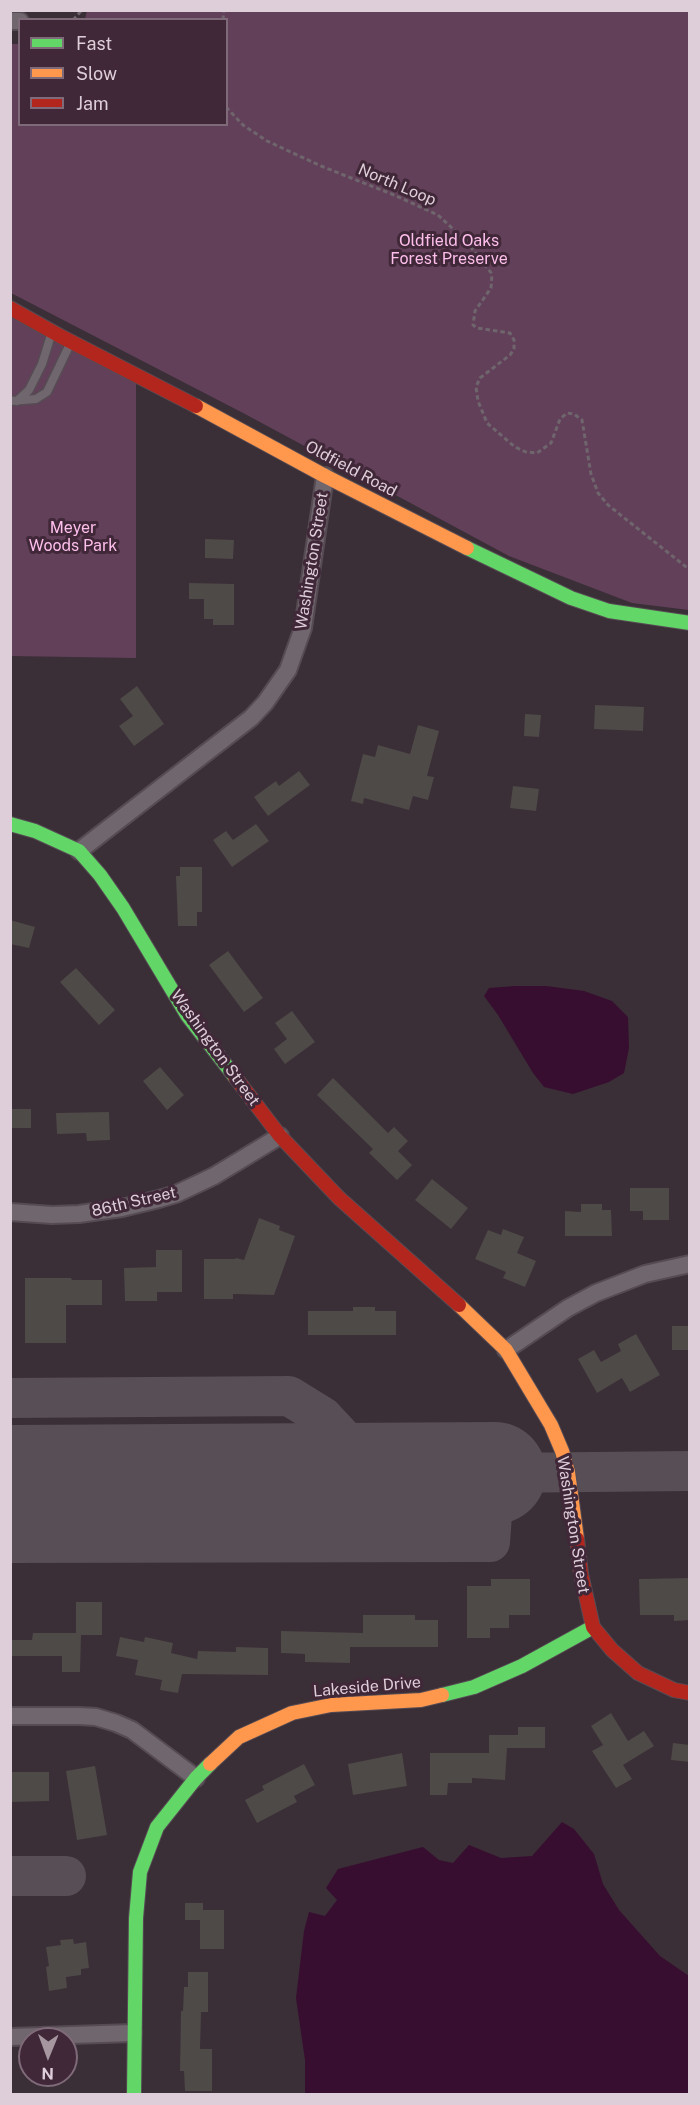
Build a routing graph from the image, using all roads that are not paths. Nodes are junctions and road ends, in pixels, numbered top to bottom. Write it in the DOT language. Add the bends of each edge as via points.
graph roads {
  1 [pos="10,308"];
  2 [pos="52,331"];
  3 [pos="71,341"];
  4 [pos="14,401"];
  5 [pos="326,476"];
  6 [pos="690,623"];
  7 [pos="10,824"];
  8 [pos="79,852"];
  9 [pos="280,1136"];
  10 [pos="10,1212"];
  11 [pos="690,1264"];
  12 [pos="506,1350"];
  13 [pos="593,1627"];
  14 [pos="690,1693"];
  15 [pos="10,1716"];
  16 [pos="196,1778"];
  17 [pos="133,2033"];
  18 [pos="10,2037"];
  19 [pos="134,2094"];
  1 -- 2 [label="street, Oldfield Road"];
  2 -- 3 [label="street, Oldfield Road"];
  2 -- 4 [label="lane" via="29,390"];
  3 -- 4 [label="lane" via="47,392 36,399"];
  3 -- 5 [label="street, Oldfield Road"];
  5 -- 6 [label="street, Oldfield Road" via="571,598 609,611"];
  5 -- 8 [label="street, Washington Street" via="303,628 288,670 251,718"];
  7 -- 8 [label="street"];
  8 -- 9 [label="street, Washington Street" via="123,908 187,1015"];
  9 -- 10 [label="street, 86th Street" via="214,1176 159,1199 79,1214"];
  9 -- 12 [label="street, Washington Street" via="339,1198"];
  11 -- 12 [label="street" via="645,1274 596,1293"];
  12 -- 13 [label="street, Washington Street" via="562,1451 580,1574"];
  13 -- 14 [label="street" via="638,1673"];
  13 -- 16 [label="street, Lakeside Drive" via="499,1677 447,1695 331,1705 273,1720 239,1737"];
  15 -- 16 [label="street" via="79,1716 116,1723 132,1730"];
  16 -- 17 [label="street, Lakeside Drive" via="157,1827 140,1872"];
  17 -- 18 [label="street"];
  17 -- 19 [label="street, Lakeside Drive"];
}
